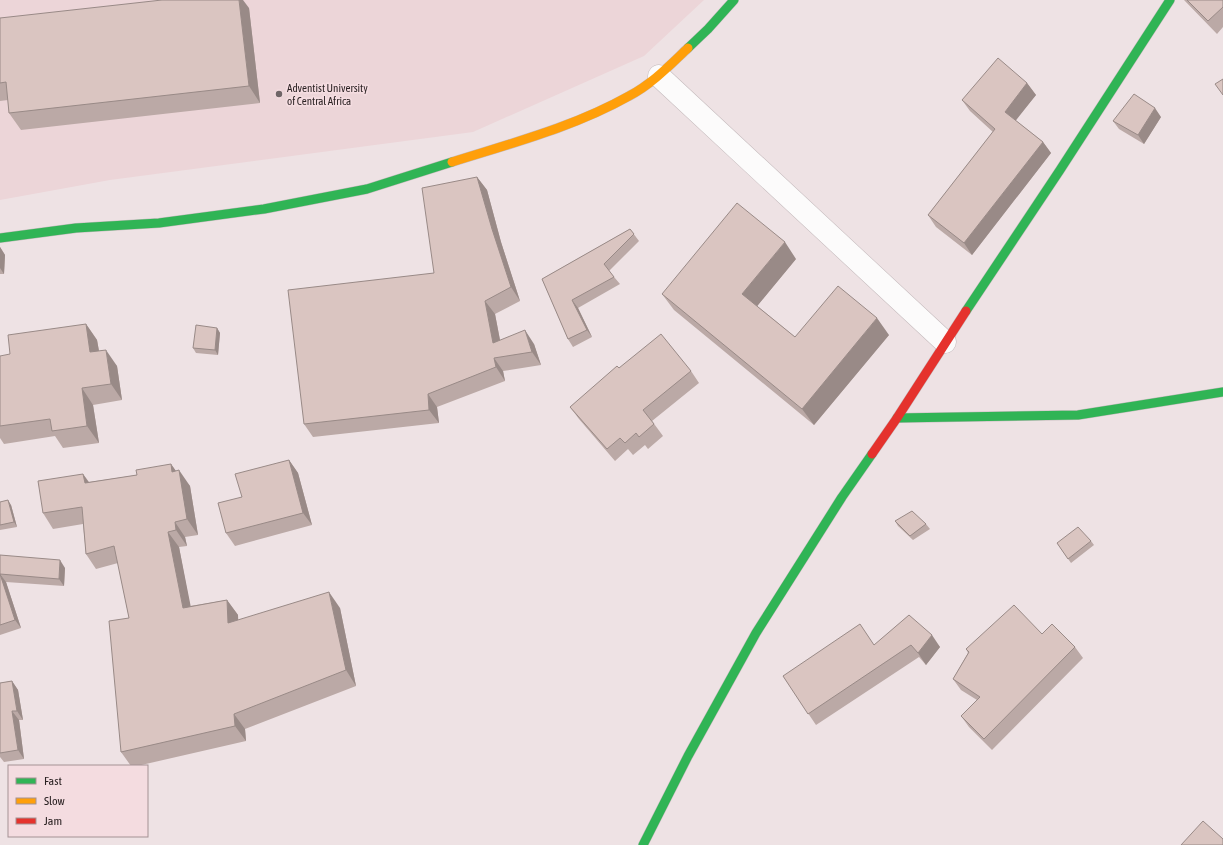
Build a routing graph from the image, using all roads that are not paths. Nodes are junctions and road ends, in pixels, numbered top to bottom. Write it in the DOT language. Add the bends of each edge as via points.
graph roads {
  1 [pos="734,0"];
  2 [pos="1170,0"];
  3 [pos="659,76"];
  4 [pos="0,238"];
  5 [pos="945,342"];
  6 [pos="1223,392"];
  7 [pos="897,418"];
  8 [pos="642,845"];
  1 -- 3 [label="street"];
  2 -- 5 [label="street"];
  3 -- 4 [label="street" via="630,96 564,127 367,189 264,209 159,223 76,228"];
  3 -- 5 [label="street"];
  5 -- 7 [label="street"];
  6 -- 7 [label="street" via="1078,414"];
  7 -- 8 [label="street" via="842,497 756,633"];
}
